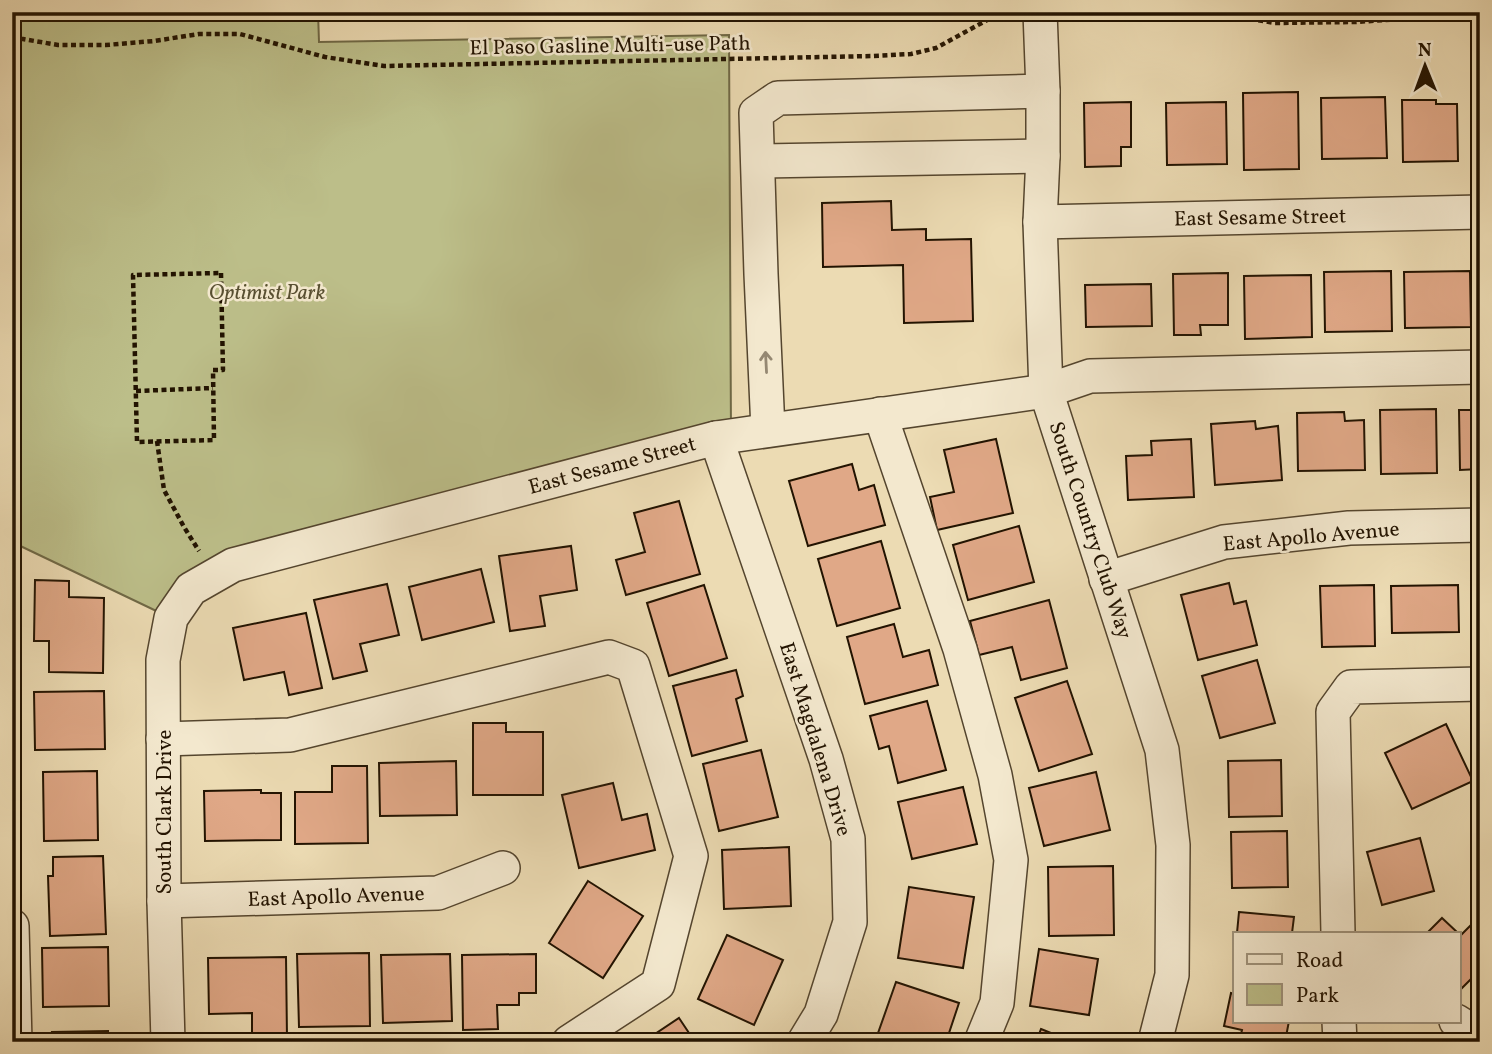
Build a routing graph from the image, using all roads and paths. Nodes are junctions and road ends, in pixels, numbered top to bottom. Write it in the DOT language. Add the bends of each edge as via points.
graph roads {
  1 [pos="1206,12"];
  2 [pos="1040,13"];
  3 [pos="1480,14"];
  4 [pos="12,39"];
  5 [pos="1043,91"];
  6 [pos="1043,156"];
  7 [pos="758,160"];
  8 [pos="1480,212"];
  9 [pos="1040,222"];
  10 [pos="1480,367"];
  11 [pos="213,388"];
  12 [pos="136,391"];
  13 [pos="1046,391"];
  14 [pos="880,414"];
  15 [pos="768,430"];
  16 [pos="716,438"];
  17 [pos="157,441"];
  18 [pos="1480,525"];
  19 [pos="1105,579"];
  20 [pos="203,582"];
  21 [pos="1480,684"];
  22 [pos="163,739"];
  23 [pos="503,868"];
  24 [pos="164,901"];
  25 [pos="12,926"];
  26 [pos="1338,932"];
  27 [pos="1339,1023"];
  28 [pos="1459,1023"];
  29 [pos="1480,1036"];
  30 [pos="15,1042"];
  31 [pos="168,1042"];
  32 [pos="569,1042"];
  33 [pos="804,1042"];
  34 [pos="981,1042"];
  35 [pos="1155,1042"];
  36 [pos="1340,1042"];
  1 -- 2 [label="path, El Paso Gasline Multi-use Path" via="1143,18 1058,18"];
  1 -- 3 [label="path, El Paso Gasline Multi-use Path" via="1275,23"];
  2 -- 4 [label="path, El Paso Gasline Multi-use Path" via="989,19 936,48 911,54 845,56 384,66 325,57 240,34 106,45"];
  2 -- 5 [label="street, South Country Club Way"];
  5 -- 6 [label="street, South Country Club Way"];
  5 -- 7 [label="street" via="778,98 756,113"];
  6 -- 7 [label="street"];
  6 -- 9 [label="street, South Country Club Way"];
  15 -- 7 [label="street, one-way"];
  8 -- 9 [label="street, East Sesame Street"];
  9 -- 13 [label="street, South Country Club Way"];
  10 -- 13 [label="street, East Sesame Street" via="1090,376"];
  11 -- 12 [label="path"];
  11 -- 12 [label="path" via="213,370 223,370 220,273 133,275"];
  11 -- 17 [label="path" via="214,440"];
  12 -- 17 [label="path" via="138,442"];
  13 -- 14 [label="street, East Sesame Street"];
  13 -- 19 [label="street, South Country Club Way"];
  14 -- 15 [label="street, East Sesame Street"];
  14 -- 34 [label="street" via="960,649 995,775 1011,860 997,1003"];
  15 -- 16 [label="street, East Sesame Street"];
  16 -- 20 [label="street, East Sesame Street" via="233,565"];
  16 -- 33 [label="street, East Magdalena Drive" via="826,759 848,839 850,922 821,1014"];
  17 -- 20 [label="path" via="164,490 184,527"];
  18 -- 19 [label="street, East Apollo Avenue" via="1349,528 1224,542"];
  19 -- 35 [label="street, South Country Club Way" via="1162,750 1173,845 1172,975"];
  20 -- 22 [label="street, South Clark Drive" via="172,618 163,660"];
  21 -- 26 [label="street" via="1351,687 1333,712"];
  22 -- 24 [label="street, South Clark Drive"];
  22 -- 32 [label="street" via="290,735 609,656 633,666 691,856 658,984"];
  23 -- 24 [label="street, East Apollo Avenue" via="438,893"];
  24 -- 31 [label="street, South Clark Drive"];
  25 -- 30 [label="street"];
  27 -- 36 [label="street"];
  28 -- 29 [label="street"];
}
